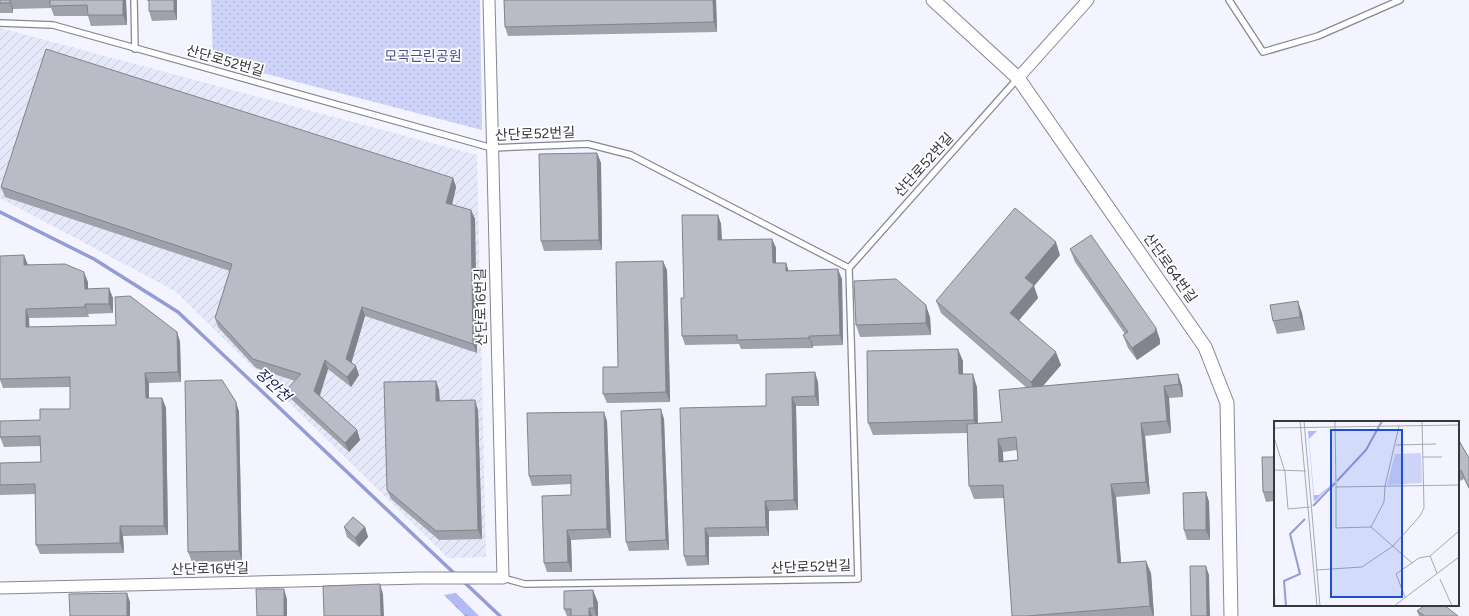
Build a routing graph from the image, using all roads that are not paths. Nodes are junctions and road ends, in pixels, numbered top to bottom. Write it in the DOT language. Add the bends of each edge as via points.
graph roads {
  1 [pos="134,0"];
  2 [pos="489,0"];
  3 [pos="933,0"];
  4 [pos="1088,0"];
  5 [pos="1229,0"];
  6 [pos="1400,0"];
  7 [pos="0,23"];
  8 [pos="135,49"];
  9 [pos="1018,78"];
  10 [pos="492,148"];
  11 [pos="849,268"];
  12 [pos="503,578"];
  13 [pos="0,588"];
  14 [pos="1231,616"];
  1 -- 8 [label="lane"];
  2 -- 10 [label="street, 산단로16번길"];
  3 -- 9 [label="street, 산단로64번길"];
  4 -- 9 [label="street"];
  5 -- 6 [label="lane" via="1263,52 1318,36"];
  7 -- 8 [label="lane, 산단로52번길" via="53,25"];
  8 -- 10 [label="lane, 산단로52번길"];
  9 -- 11 [label="lane, 산단로52번길"];
  9 -- 14 [label="street, 산단로64번길" via="1205,347 1227,403"];
  10 -- 11 [label="lane, 산단로52번길" via="588,144 631,155"];
  10 -- 12 [label="street, 산단로16번길"];
  11 -- 12 [label="lane, 산단로52번길" via="858,579 526,584"];
  12 -- 13 [label="street, 산단로16번길"];
}
